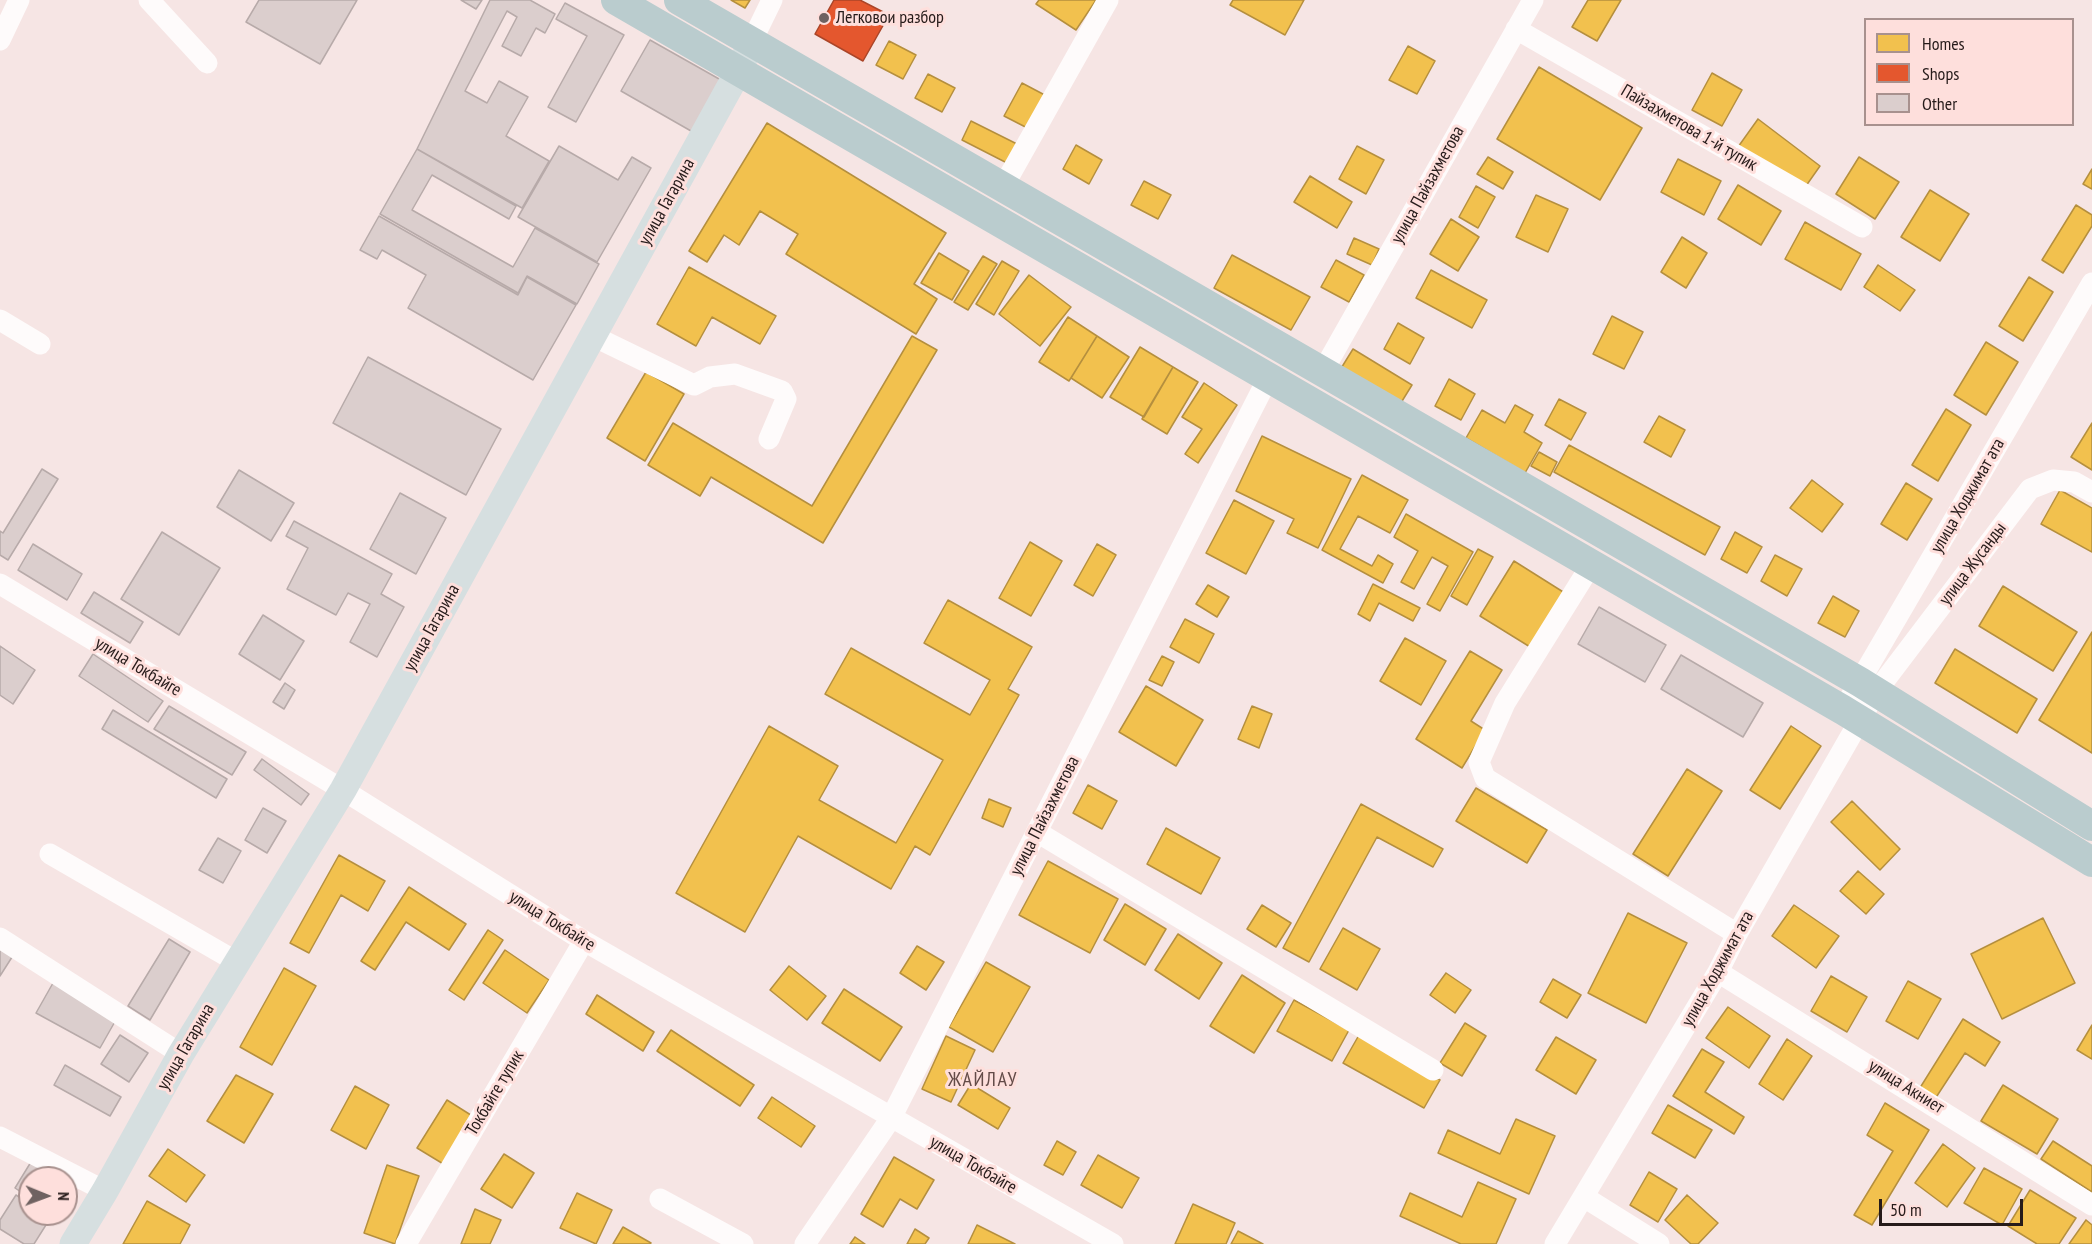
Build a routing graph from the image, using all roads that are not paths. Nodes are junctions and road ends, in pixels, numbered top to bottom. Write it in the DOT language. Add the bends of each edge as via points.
graph roads {
  1 [pos="19,0"];
  2 [pos="149,0"];
  3 [pos="616,0"];
  4 [pos="679,0"];
  5 [pos="772,0"];
  6 [pos="1108,0"];
  7 [pos="1533,0"];
  8 [pos="1516,29"];
  9 [pos="0,40"];
  10 [pos="752,41"];
  11 [pos="207,63"];
  12 [pos="738,72"];
  13 [pos="1004,187"];
  14 [pos="1862,227"];
  15 [pos="2092,283"];
  16 [pos="0,320"];
  17 [pos="593,336"];
  18 [pos="40,344"];
  19 [pos="1323,371"];
  20 [pos="1268,378"];
  21 [pos="769,439"];
  22 [pos="2092,492"];
  23 [pos="1591,565"];
  24 [pos="0,584"];
  25 [pos="1868,687"];
  26 [pos="1851,715"];
  27 [pos="343,790"];
  28 [pos="2092,826"];
  29 [pos="1037,832"];
  30 [pos="50,854"];
  31 [pos="2092,862"];
  32 [pos="1737,934"];
  33 [pos="0,938"];
  34 [pos="584,941"];
  35 [pos="237,962"];
  36 [pos="1718,972"];
  37 [pos="181,1054"];
  38 [pos="1433,1070"];
  39 [pos="891,1118"];
  40 [pos="0,1137"];
  41 [pos="105,1191"];
  42 [pos="1584,1197"];
  43 [pos="660,1199"];
  44 [pos="2092,1204"];
  45 [pos="73,1244"];
  46 [pos="406,1244"];
  47 [pos="743,1244"];
  48 [pos="805,1244"];
  49 [pos="1113,1244"];
  50 [pos="1555,1244"];
  51 [pos="1659,1244"];
  1 -- 9 [label="street"];
  2 -- 11 [label="street"];
  3 -- 12 [label="highway"];
  4 -- 10 [label="highway"];
  5 -- 10 [label="street, улица Гагарина"];
  6 -- 13 [label="street"];
  7 -- 8 [label="street, улица Пайзахметова"];
  8 -- 14 [label="street, Пайзахметова 1-й тупик"];
  8 -- 19 [label="street, улица Пайзахметова"];
  10 -- 12 [label="main road, улица Гагарина"];
  10 -- 13 [label="highway"];
  12 -- 17 [label="main road, улица Гагарина"];
  12 -- 20 [label="highway"];
  13 -- 19 [label="highway"];
  15 -- 25 [label="street, улица Ходжимат ата"];
  16 -- 18 [label="street"];
  17 -- 21 [label="street" via="694,385 710,377 735,374 782,391 786,399"];
  17 -- 27 [label="main road, улица Гагарина"];
  19 -- 25 [label="highway"];
  20 -- 23 [label="highway"];
  20 -- 29 [label="street, улица Пайзахметова"];
  22 -- 25 [label="street, улица Жусанды" via="2074,482 2053,480 2030,489"];
  23 -- 26 [label="highway"];
  23 -- 32 [label="street" via="1505,703 1479,762 1485,778"];
  24 -- 27 [label="street, улица Токбайге"];
  25 -- 26 [label="street, улица Ходжимат ата"];
  25 -- 28 [label="highway"];
  26 -- 31 [label="highway"];
  26 -- 32 [label="street, улица Ходжимат ата"];
  27 -- 34 [label="street, улица Токбайге"];
  27 -- 35 [label="main road, улица Гагарина"];
  29 -- 38 [label="street"];
  29 -- 39 [label="street, улица Пайзахметова"];
  30 -- 35 [label="street"];
  32 -- 36 [label="street, улица Ходжимат ата"];
  33 -- 37 [label="street"];
  34 -- 39 [label="street, улица Токбайге"];
  34 -- 46 [label="street, Токбайге тупик"];
  35 -- 37 [label="main road, улица Гагарина"];
  36 -- 42 [label="street, улица Ходжимат ата"];
  36 -- 44 [label="street, улица Акниет"];
  37 -- 41 [label="main road, улица Гагарина"];
  39 -- 48 [label="street, улица Пайзахметова"];
  39 -- 49 [label="street, улица Токбайге"];
  40 -- 41 [label="street"];
  41 -- 45 [label="main road, улица Гагарина"];
  42 -- 50 [label="street, улица Ходжимат ата"];
  42 -- 51 [label="street"];
  43 -- 47 [label="street"];
}
